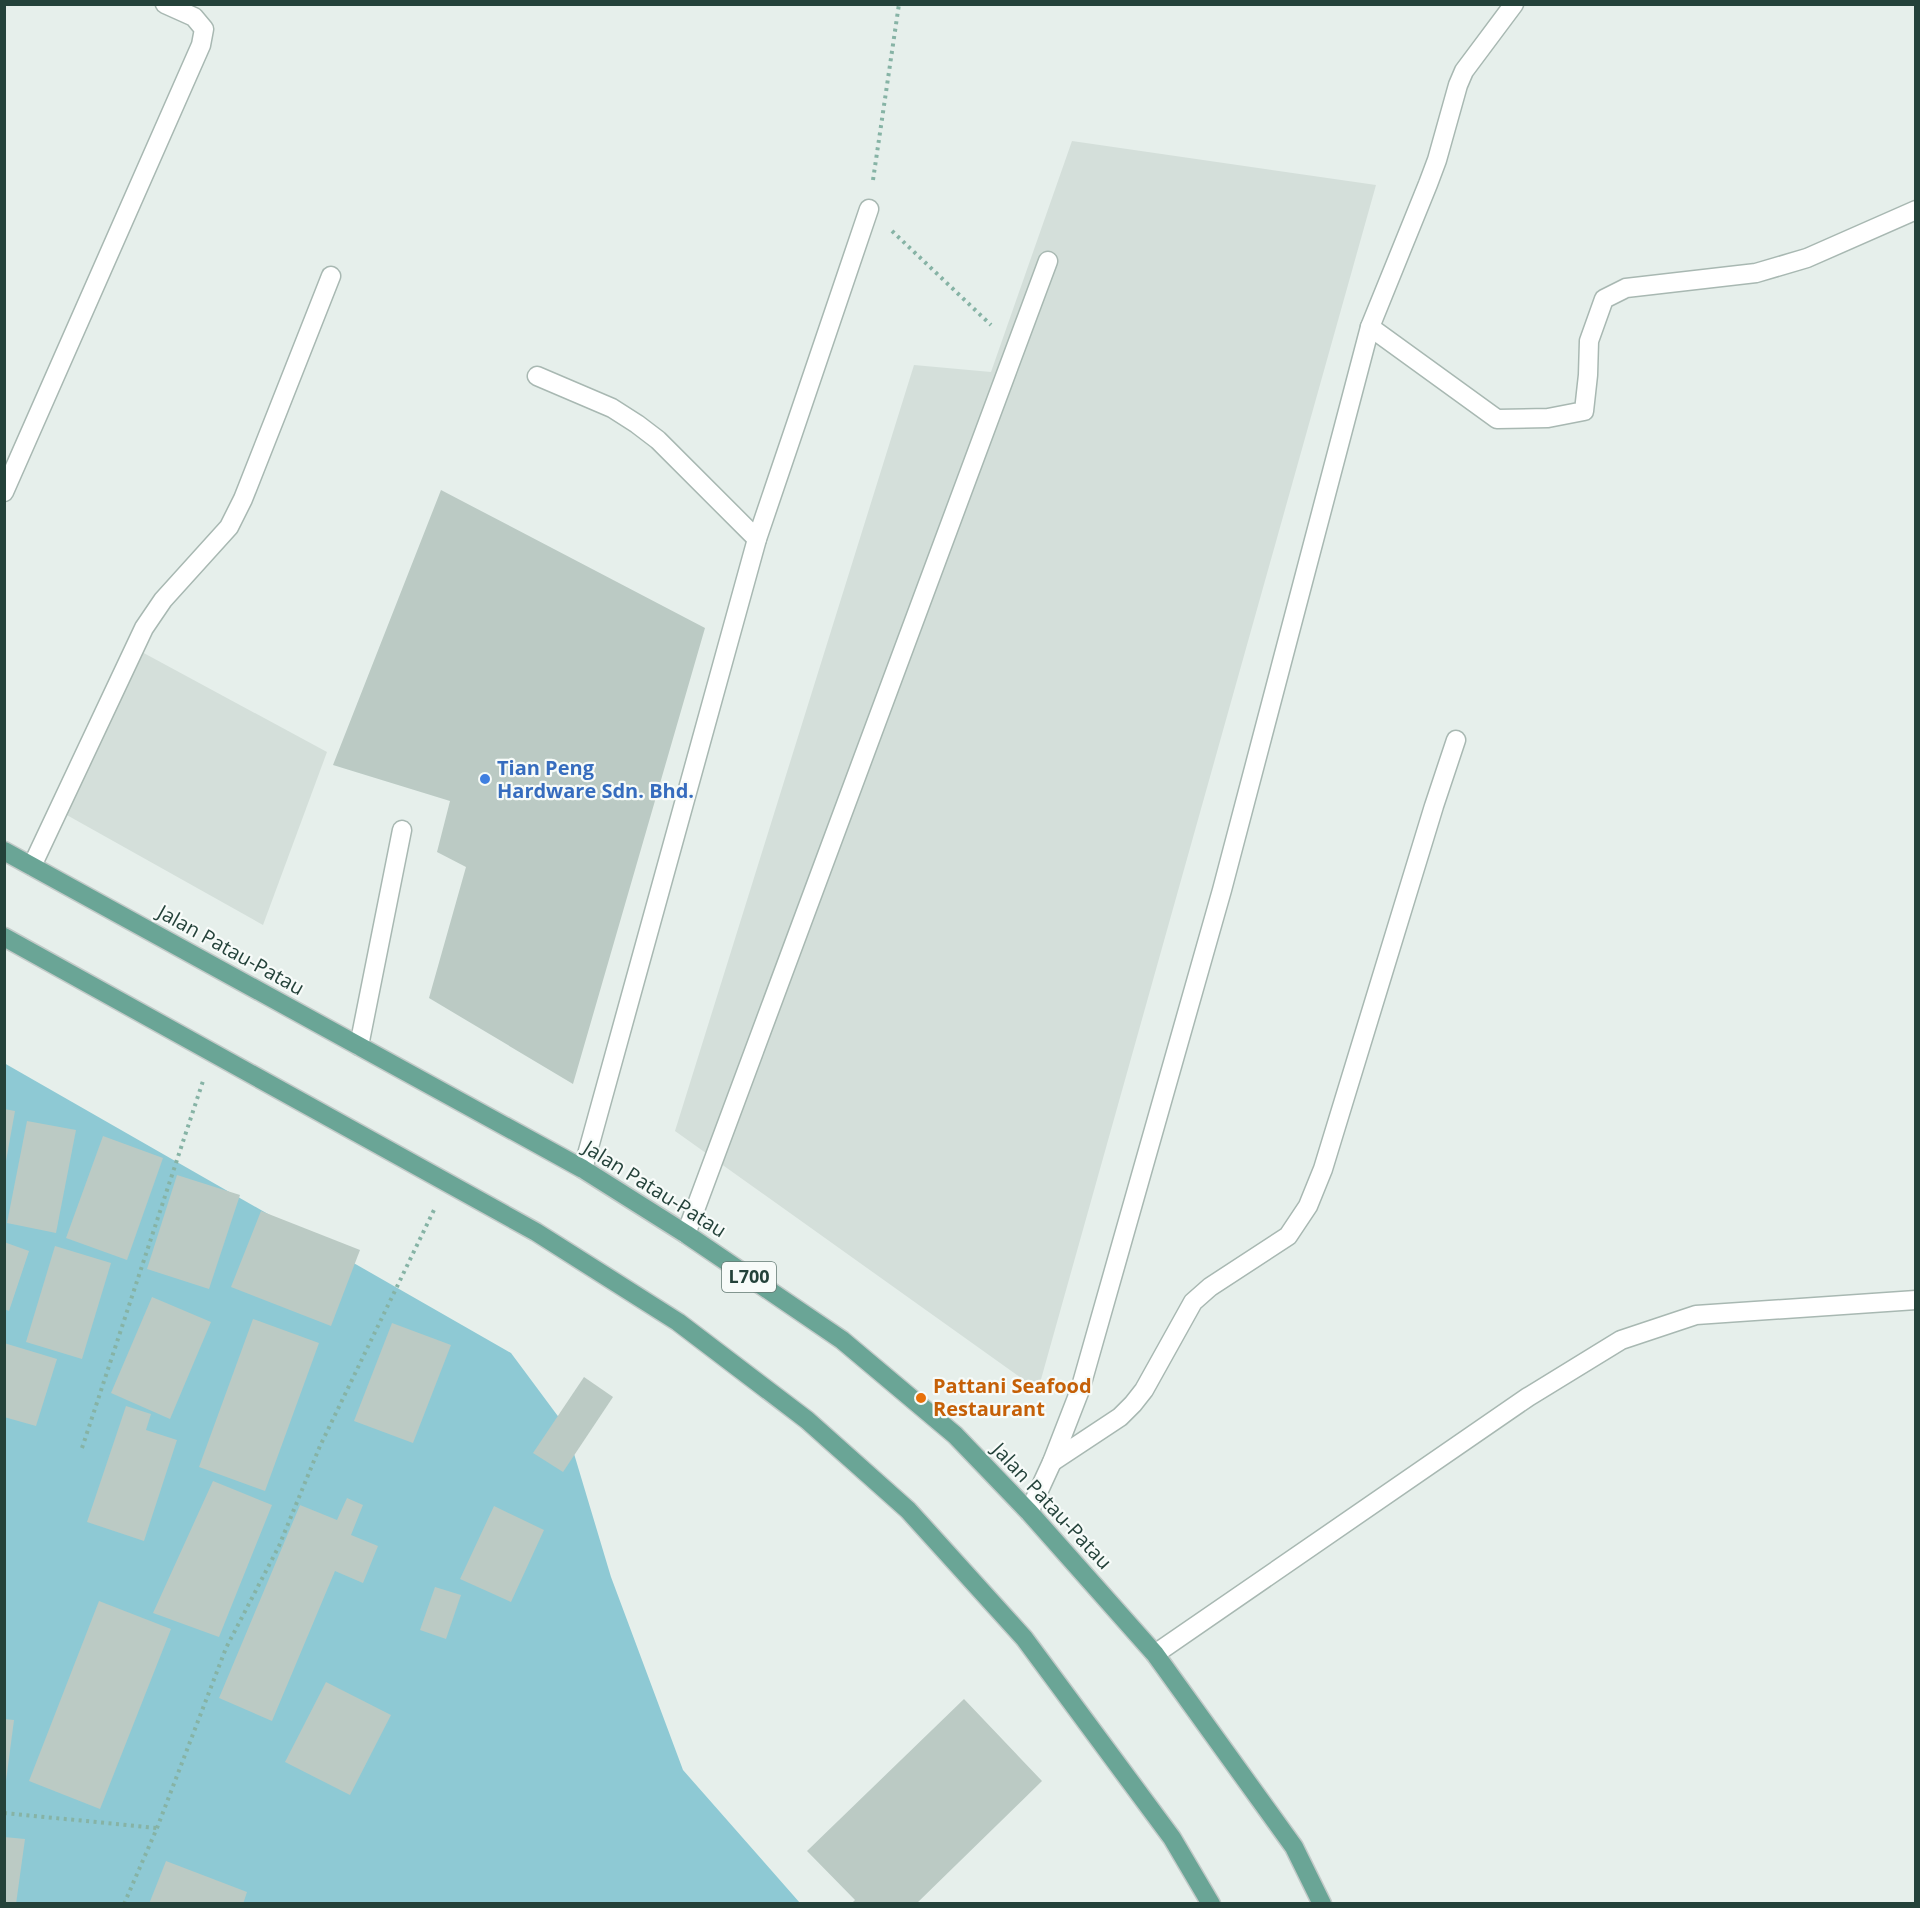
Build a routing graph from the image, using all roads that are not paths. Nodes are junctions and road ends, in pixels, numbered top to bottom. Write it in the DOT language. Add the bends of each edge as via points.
graph roads {
  1 [pos="165,4"];
  2 [pos="1514,4"];
  3 [pos="869,209"];
  4 [pos="1916,210"];
  5 [pos="1048,261"];
  6 [pos="331,276"];
  7 [pos="1370,327"];
  8 [pos="537,376"];
  9 [pos="4,492"];
  10 [pos="757,539"];
  11 [pos="1456,740"];
  12 [pos="402,830"];
  13 [pos="4,851"];
  14 [pos="32,866"];
  15 [pos="4,937"];
  16 [pos="359,1046"];
  17 [pos="583,1169"];
  18 [pos="686,1234"];
  19 [pos="1916,1300"];
  20 [pos="1053,1461"];
  21 [pos="1029,1512"];
  22 [pos="1155,1654"];
  23 [pos="1211,1904"];
  24 [pos="1322,1904"];
  1 -- 9 [label="street" via="194,17 204,29 201,45"];
  2 -- 7 [label="street" via="1464,71 1434,168"];
  3 -- 10 [label="street"];
  4 -- 7 [label="street" via="1807,258 1756,273 1626,288 1604,299 1589,340 1584,411 1548,418 1497,419"];
  5 -- 18 [label="street"];
  6 -- 14 [label="street" via="234,518 163,600 144,628"];
  7 -- 20 [label="street" via="1215,912 1080,1390"];
  8 -- 10 [label="street" via="612,408 637,424"];
  10 -- 17 [label="street"];
  11 -- 20 [label="street" via="1323,1169 1308,1206 1288,1236 1193,1302 1143,1390 1120,1418"];
  12 -- 16 [label="street"];
  13 -- 14 [label="main road, Jalan Patau-Patau / L700"];
  14 -- 16 [label="main road, Jalan Patau-Patau / L700"];
  15 -- 23 [label="main road" via="536,1232 678,1322 807,1420 908,1510 1024,1638 1172,1838"];
  16 -- 17 [label="main road, Jalan Patau-Patau / L700"];
  17 -- 18 [label="main road, Jalan Patau-Patau / L700"];
  18 -- 21 [label="main road, Jalan Patau-Patau / L700" via="842,1340 955,1435"];
  19 -- 22 [label="street" via="1696,1315 1621,1340 1528,1397"];
  20 -- 21 [label="street"];
  21 -- 22 [label="main road, Jalan Patau-Patau / L700"];
  22 -- 24 [label="main road, Jalan Patau-Patau / L700" via="1294,1847"];
}
